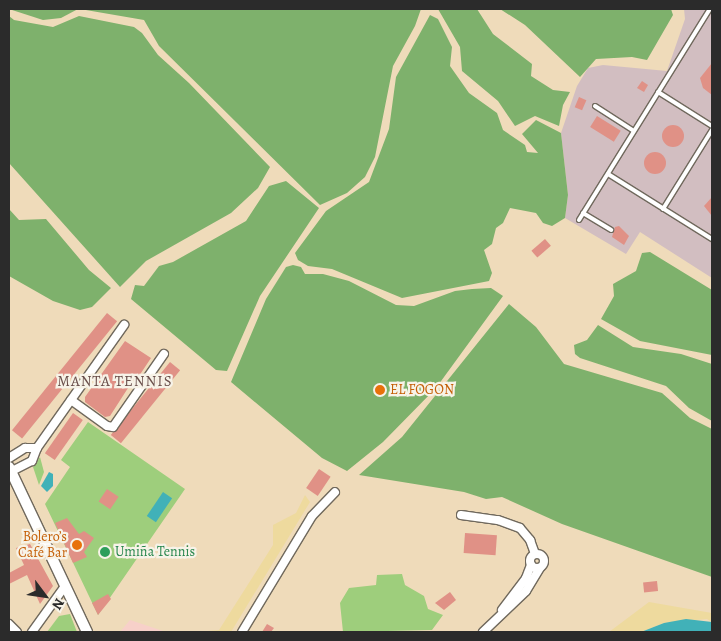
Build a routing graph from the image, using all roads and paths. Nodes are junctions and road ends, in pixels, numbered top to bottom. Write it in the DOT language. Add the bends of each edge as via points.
graph roads {
  1 [pos="710,9"];
  2 [pos="658,92"];
  3 [pos="595,106"];
  4 [pos="712,128"];
  5 [pos="634,131"];
  6 [pos="608,174"];
  7 [pos="663,208"];
  8 [pos="583,214"];
  9 [pos="580,220"];
  10 [pos="611,230"];
  11 [pos="712,239"];
  12 [pos="124,325"];
  13 [pos="164,354"];
  14 [pos="71,400"];
  15 [pos="37,448"];
  16 [pos="9,458"];
  17 [pos="10,469"];
  18 [pos="335,492"];
  19 [pos="461,515"];
  20 [pos="535,554"];
  21 [pos="531,565"];
  22 [pos="540,568"];
  23 [pos="526,584"];
  24 [pos="66,586"];
  25 [pos="9,624"];
  26 [pos="17,632"];
  27 [pos="32,632"];
  28 [pos="86,632"];
  29 [pos="242,632"];
  30 [pos="483,632"];
  1 -- 2 [label="lane"];
  2 -- 4 [label="lane"];
  2 -- 5 [label="lane"];
  3 -- 5 [label="lane"];
  4 -- 7 [label="lane"];
  5 -- 6 [label="lane"];
  6 -- 7 [label="lane"];
  6 -- 8 [label="lane"];
  7 -- 11 [label="lane"];
  8 -- 9 [label="lane"];
  8 -- 10 [label="lane"];
  12 -- 14 [label="street"];
  13 -- 14 [label="street" via="113,427"];
  14 -- 15 [label="street"];
  15 -- 16 [label="street" via="25,448"];
  15 -- 17 [label="street" via="32,461"];
  17 -- 24 [label="main road"];
  18 -- 29 [label="street" via="312,516"];
  19 -- 20 [label="street" via="498,520 520,528 530,540"];
  20 -- 21 [label="street" via="530,558"];
  20 -- 22 [label="street" via="544,560"];
  21 -- 22 [label="street"];
  21 -- 23 [label="street"];
  22 -- 23 [label="street"];
  23 -- 30 [label="street"];
  24 -- 27 [label="street"];
  24 -- 28 [label="main road"];
  25 -- 26 [label="street"];
}
